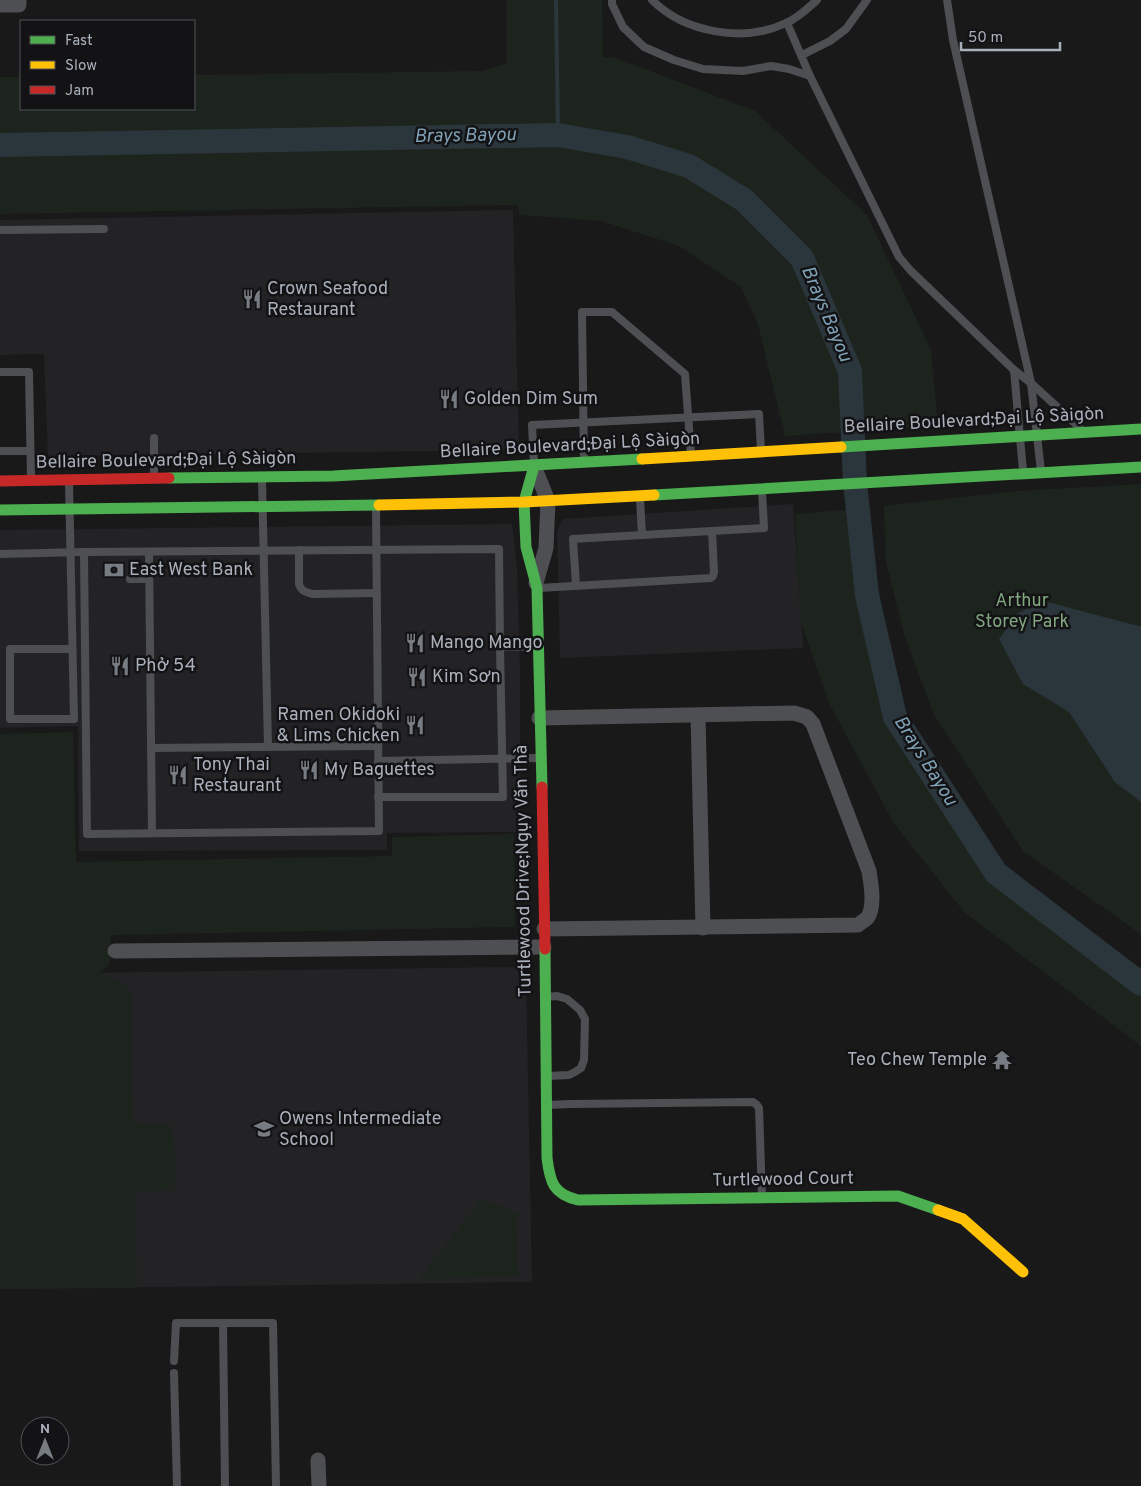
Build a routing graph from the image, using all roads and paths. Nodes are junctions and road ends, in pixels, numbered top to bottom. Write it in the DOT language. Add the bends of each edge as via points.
graph roads {
  1 [pos="19,0"];
  2 [pos="612,0"];
  3 [pos="652,0"];
  4 [pos="817,0"];
  5 [pos="867,0"];
  6 [pos="947,0"];
  7 [pos="0,5"];
  8 [pos="787,23"];
  9 [pos="802,56"];
  10 [pos="810,76"];
  11 [pos="104,229"];
  12 [pos="0,230"];
  13 [pos="1014,370"];
  14 [pos="0,372"];
  15 [pos="1031,383"];
  16 [pos="688,417"];
  17 [pos="583,422"];
  18 [pos="1141,429"];
  19 [pos="1085,432"];
  20 [pos="1037,435"];
  21 [pos="1020,436"];
  22 [pos="154,438"];
  23 [pos="0,451"];
  24 [pos="30,451"];
  25 [pos="691,456"];
  26 [pos="761,456"];
  27 [pos="584,463"];
  28 [pos="534,466"];
  29 [pos="1141,467"];
  30 [pos="1041,472"];
  31 [pos="1023,474"];
  32 [pos="262,477"];
  33 [pos="154,479"];
  34 [pos="69,480"];
  35 [pos="0,481"];
  36 [pos="31,481"];
  37 [pos="762,484"];
  38 [pos="640,496"];
  39 [pos="548,501"];
  40 [pos="524,502"];
  41 [pos="376,506"];
  42 [pos="262,507"];
  43 [pos="0,510"];
  44 [pos="70,510"];
  45 [pos="712,531"];
  46 [pos="642,535"];
  47 [pos="299,550"];
  48 [pos="376,550"];
  49 [pos="264,551"];
  50 [pos="71,552"];
  51 [pos="84,552"];
  52 [pos="149,552"];
  53 [pos="0,554"];
  54 [pos="130,579"];
  55 [pos="149,579"];
  56 [pos="576,585"];
  57 [pos="536,586"];
  58 [pos="376,593"];
  59 [pos="500,647"];
  60 [pos="538,647"];
  61 [pos="72,649"];
  62 [pos="698,715"];
  63 [pos="539,718"];
  64 [pos="378,746"];
  65 [pos="268,747"];
  66 [pos="151,748"];
  67 [pos="502,758"];
  68 [pos="540,758"];
  69 [pos="378,761"];
  70 [pos="378,797"];
  71 [pos="152,833"];
  72 [pos="703,928"];
  73 [pos="544,929"];
  74 [pos="544,947"];
  75 [pos="115,951"];
  76 [pos="546,997"];
  77 [pos="547,1076"];
  78 [pos="547,1105"];
  79 [pos="547,1158"];
  80 [pos="762,1199"];
  81 [pos="1023,1272"];
  82 [pos="223,1323"];
  83 [pos="174,1362"];
  84 [pos="174,1374"];
  85 [pos="318,1460"];
  86 [pos="177,1486"];
  87 [pos="225,1486"];
  88 [pos="276,1486"];
  89 [pos="319,1486"];
  1 -- 7 [label="street" via="19,5"];
  2 -- 10 [label="lane" via="623,27 644,47 674,60 703,69 743,72 771,66"];
  3 -- 8 [label="lane" via="679,19 721,32 753,32"];
  4 -- 8 [label="lane"];
  5 -- 9 [label="lane" via="846,29 830,42"];
  6 -- 15 [label="lane" via="953,40"];
  8 -- 9 [label="lane"];
  9 -- 10 [label="lane"];
  10 -- 13 [label="lane" via="899,257"];
  11 -- 12 [label="lane"];
  13 -- 15 [label="lane"];
  13 -- 21 [label="lane"];
  14 -- 24 [label="lane" via="30,372"];
  15 -- 19 [label="lane"];
  15 -- 20 [label="lane"];
  16 -- 17 [label="lane"];
  16 -- 17 [label="lane" via="685,374 612,312 582,312"];
  16 -- 25 [label="lane"];
  16 -- 26 [label="lane" via="759,414"];
  17 -- 27 [label="lane"];
  17 -- 28 [label="lane" via="532,425"];
  18 -- 19 [label="main road, Bellaire Boulevard;Đại Lộ Sàigòn"];
  19 -- 20 [label="main road, Bellaire Boulevard;Đại Lộ Sàigòn"];
  20 -- 21 [label="main road, Bellaire Boulevard;Đại Lộ Sàigòn"];
  20 -- 30 [label="lane"];
  21 -- 26 [label="main road, Bellaire Boulevard;Đại Lộ Sàigòn" via="812,448"];
  21 -- 31 [label="lane"];
  22 -- 33 [label="lane"];
  23 -- 24 [label="lane"];
  24 -- 36 [label="lane"];
  25 -- 26 [label="main road, Bellaire Boulevard;Đại Lộ Sàigòn"];
  25 -- 27 [label="main road, Bellaire Boulevard;Đại Lộ Sàigòn"];
  27 -- 28 [label="main road, Bellaire Boulevard;Đại Lộ Sàigòn"];
  28 -- 32 [label="main road, Bellaire Boulevard;Đại Lộ Sàigòn"];
  28 -- 39 [label="street, Turtlewood Drive;Ngụy Văn Thà"];
  28 -- 40 [label="main road, Turtlewood Drive;Ngụy Văn Thà"];
  29 -- 30 [label="main road"];
  30 -- 31 [label="main road"];
  31 -- 37 [label="main road" via="812,486"];
  32 -- 33 [label="main road, Bellaire Boulevard;Đại Lộ Sàigòn"];
  32 -- 42 [label="lane"];
  33 -- 34 [label="main road, Bellaire Boulevard;Đại Lộ Sàigòn"];
  34 -- 36 [label="main road, Bellaire Boulevard;Đại Lộ Sàigòn"];
  34 -- 44 [label="lane"];
  35 -- 36 [label="main road, Bellaire Boulevard;Đại Lộ Sàigòn"];
  37 -- 38 [label="main road"];
  37 -- 45 [label="lane" via="764,528"];
  38 -- 39 [label="main road"];
  38 -- 46 [label="lane"];
  39 -- 40 [label="main road"];
  39 -- 57 [label="street, Turtlewood Drive;Ngụy Văn Thà" via="546,548"];
  40 -- 41 [label="main road"];
  40 -- 57 [label="main road, Turtlewood Drive;Ngụy Văn Thà" via="526,547"];
  41 -- 42 [label="main road"];
  41 -- 48 [label="lane"];
  42 -- 44 [label="main road"];
  42 -- 49 [label="lane"];
  43 -- 44 [label="main road"];
  44 -- 50 [label="lane"];
  45 -- 46 [label="lane"];
  45 -- 56 [label="lane" via="714,572 711,578"];
  46 -- 56 [label="lane" via="573,538"];
  47 -- 48 [label="lane"];
  47 -- 49 [label="lane"];
  47 -- 58 [label="lane" via="299,584 303,592"];
  48 -- 58 [label="lane"];
  48 -- 59 [label="lane" via="500,549"];
  49 -- 52 [label="lane"];
  49 -- 65 [label="lane"];
  50 -- 51 [label="lane"];
  50 -- 53 [label="lane"];
  50 -- 61 [label="lane"];
  51 -- 52 [label="lane" via="99,556"];
  51 -- 71 [label="lane" via="87,834"];
  52 -- 55 [label="lane"];
  54 -- 55 [label="lane"];
  55 -- 66 [label="lane"];
  56 -- 57 [label="lane"];
  57 -- 60 [label="main road, Turtlewood Drive;Ngụy Văn Thà"];
  58 -- 64 [label="lane"];
  59 -- 60 [label="lane"];
  59 -- 67 [label="lane"];
  60 -- 63 [label="main road, Turtlewood Drive;Ngụy Văn Thà"];
  61 -- 61 [label="lane" via="10,649 10,719 74,719"];
  62 -- 63 [label="street"];
  62 -- 72 [label="street"];
  62 -- 72 [label="street" via="794,713 807,718 813,724 869,871 871,888 871,909 858,925"];
  63 -- 68 [label="main road, Turtlewood Drive;Ngụy Văn Thà"];
  64 -- 65 [label="lane"];
  64 -- 69 [label="lane"];
  65 -- 66 [label="lane"];
  66 -- 71 [label="lane"];
  67 -- 68 [label="lane"];
  67 -- 69 [label="lane"];
  67 -- 70 [label="lane" via="503,797"];
  68 -- 73 [label="main road, Turtlewood Drive;Ngụy Văn Thà"];
  69 -- 70 [label="lane"];
  70 -- 71 [label="lane" via="379,831"];
  72 -- 73 [label="street"];
  73 -- 74 [label="main road, Turtlewood Drive;Ngụy Văn Thà"];
  74 -- 75 [label="street"];
  74 -- 76 [label="main road, Turtlewood Drive;Ngụy Văn Thà"];
  76 -- 77 [label="main road, Turtlewood Drive;Ngụy Văn Thà"];
  76 -- 77 [label="lane" via="567,999 585,1019 581,1068 569,1075"];
  77 -- 78 [label="main road, Turtlewood Drive;Ngụy Văn Thà"];
  78 -- 79 [label="main road, Turtlewood Drive;Ngụy Văn Thà"];
  78 -- 80 [label="lane" via="753,1102 758,1108"];
  79 -- 80 [label="main road, Turtlewood Court" via="552,1185 559,1193 578,1200"];
  80 -- 81 [label="main road, Turtlewood Court" via="898,1196 963,1219"];
  82 -- 83 [label="lane" via="176,1323"];
  82 -- 87 [label="lane"];
  82 -- 88 [label="lane" via="273,1322"];
  84 -- 86 [label="lane"];
  85 -- 89 [label="street"];
}
